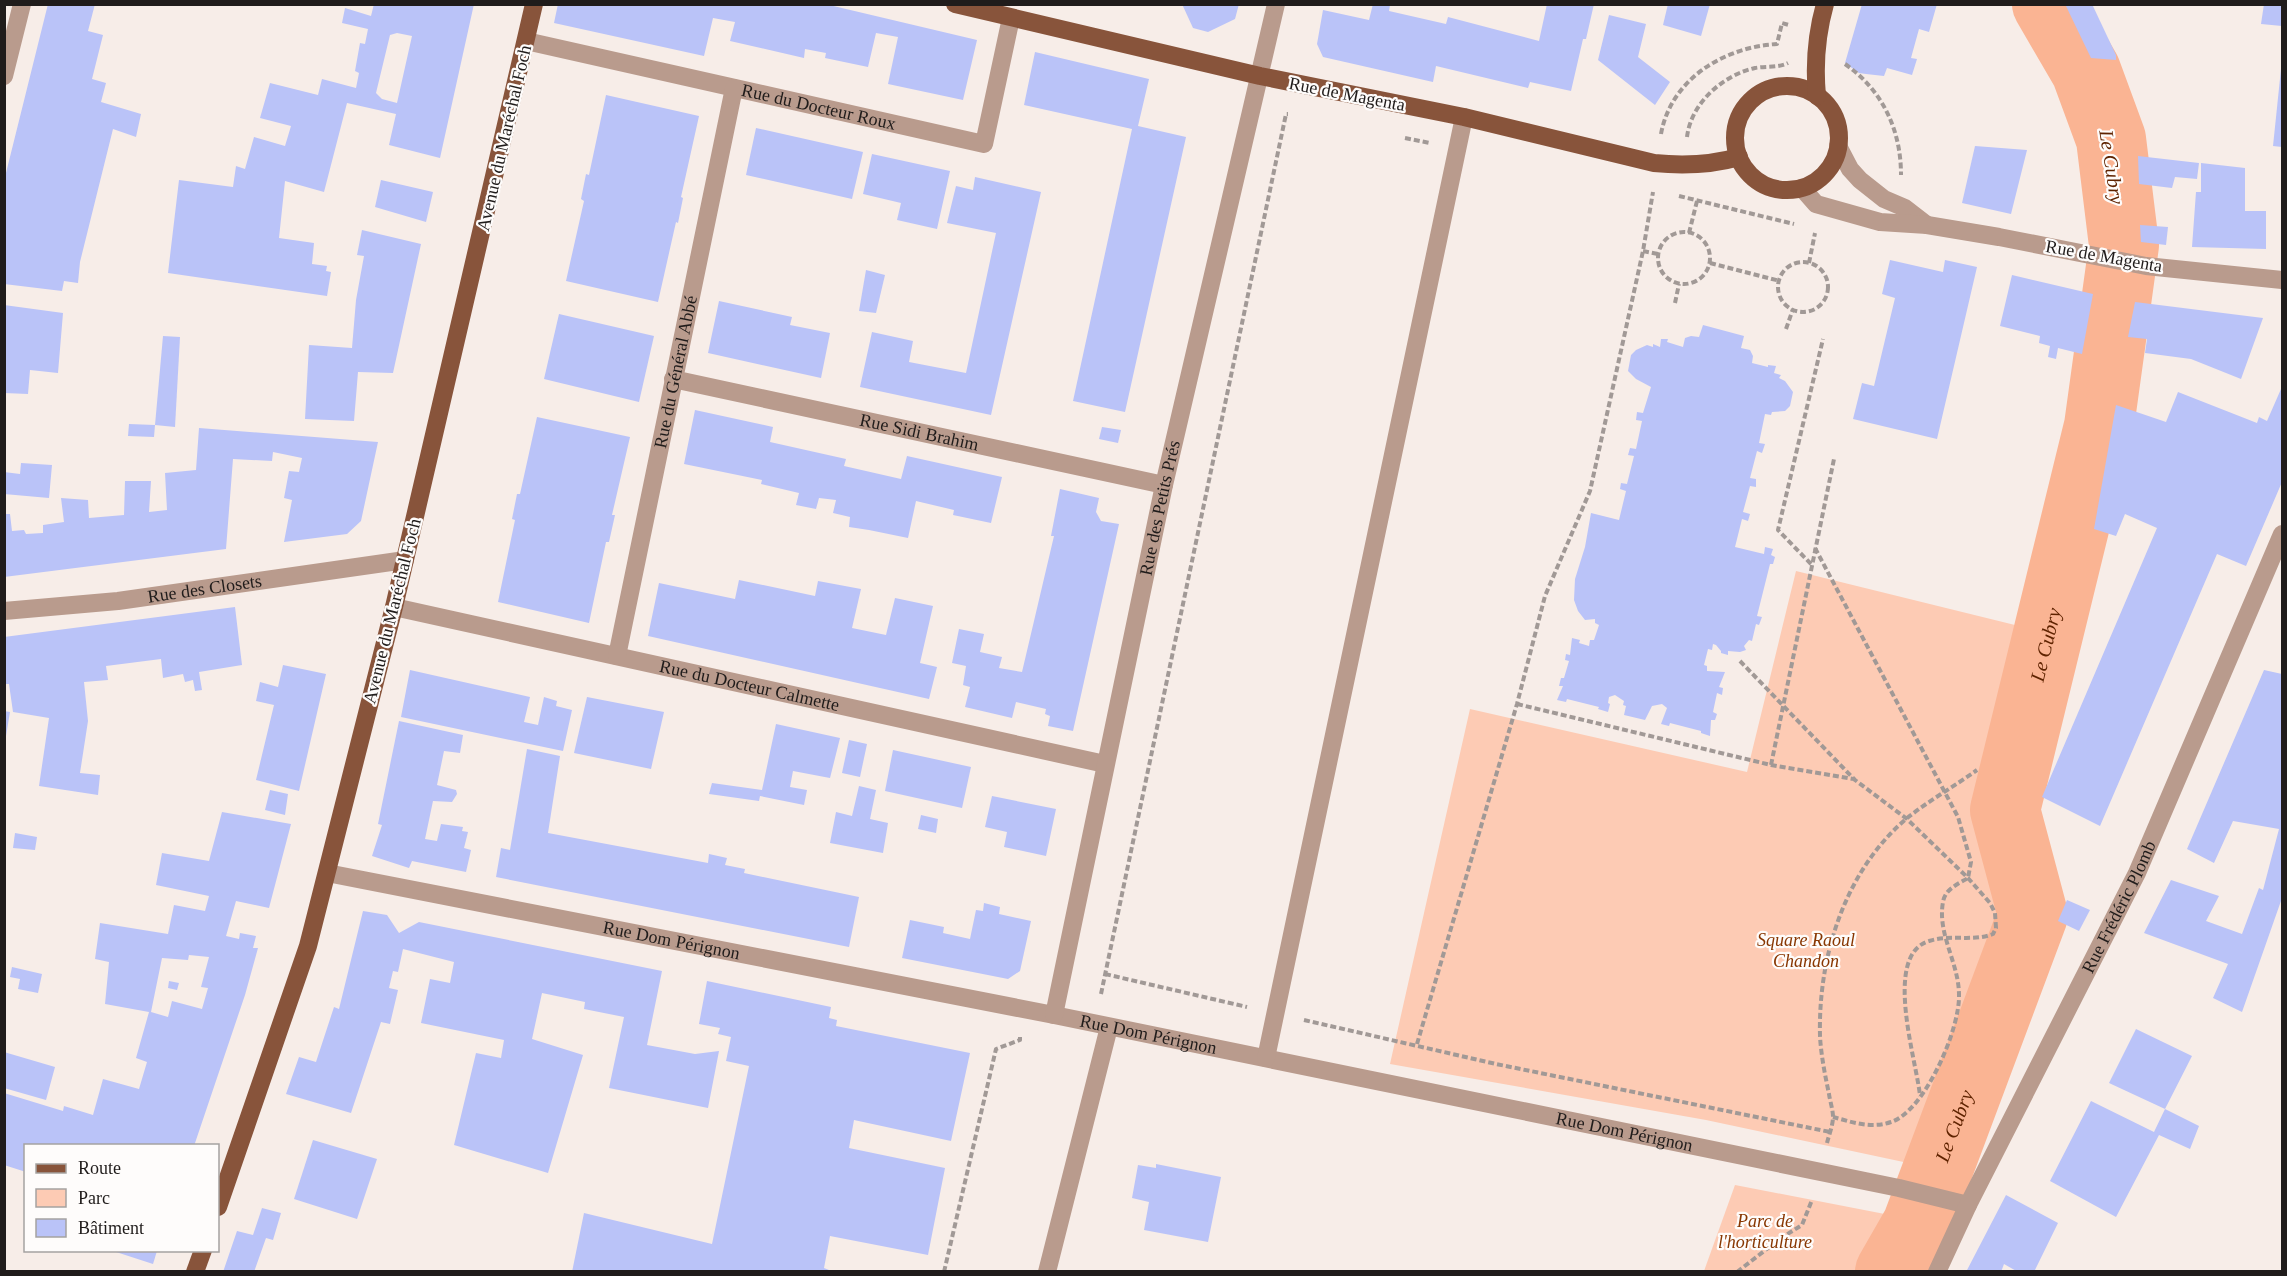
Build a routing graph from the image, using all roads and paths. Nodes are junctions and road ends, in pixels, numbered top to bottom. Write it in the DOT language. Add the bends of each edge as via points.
graph roads {
  1 [pos="22,4"];
  2 [pos="534,4"];
  3 [pos="956,4"];
  4 [pos="1276,4"];
  5 [pos="1825,4"];
  6 [pos="1011,18"];
  7 [pos="1817,32"];
  8 [pos="526,41"];
  9 [pos="1837,59"];
  10 [pos="1791,61"];
  11 [pos="4,76"];
  12 [pos="1260,76"];
  13 [pos="734,88"];
  14 [pos="1817,96"];
  15 [pos="1298,116"];
  16 [pos="1464,117"];
  17 [pos="1403,138"];
  18 [pos="1438,145"];
  19 [pos="1838,146"];
  20 [pos="1739,157"];
  21 [pos="1654,163"];
  22 [pos="1676,165"];
  23 [pos="1802,188"];
  24 [pos="1643,189"];
  25 [pos="1653,191"];
  26 [pos="1670,194"];
  27 [pos="1697,201"];
  28 [pos="1905,208"];
  29 [pos="1796,224"];
  30 [pos="1927,225"];
  31 [pos="1816,229"];
  32 [pos="1688,233"];
  33 [pos="1643,251"];
  34 [pos="1658,254"];
  35 [pos="1710,263"];
  36 [pos="1809,263"];
  37 [pos="2283,280"];
  38 [pos="1780,281"];
  39 [pos="1679,284"];
  40 [pos="1675,303"];
  41 [pos="1793,309"];
  42 [pos="1786,329"];
  43 [pos="1823,339"];
  44 [pos="674,379"];
  45 [pos="1834,459"];
  46 [pos="1164,485"];
  47 [pos="2283,534"];
  48 [pos="1815,548"];
  49 [pos="405,560"];
  50 [pos="1811,564"];
  51 [pos="394,607"];
  52 [pos="4,611"];
  53 [pos="617,656"];
  54 [pos="1740,661"];
  55 [pos="1783,703"];
  56 [pos="1517,705"];
  57 [pos="1105,764"];
  58 [pos="1771,765"];
  59 [pos="1977,770"];
  60 [pos="1855,780"];
  61 [pos="1945,794"];
  62 [pos="1906,819"];
  63 [pos="327,873"];
  64 [pos="1968,879"];
  65 [pos="1947,939"];
  66 [pos="1105,974"];
  67 [pos="1024,1010"];
  68 [pos="1275,1013"];
  69 [pos="1054,1015"];
  70 [pos="1101,1025"];
  71 [pos="1417,1044"];
  72 [pos="1266,1058"];
  73 [pos="1920,1096"];
  74 [pos="1833,1117"];
  75 [pos="1822,1173"];
  76 [pos="1960,1203"];
  77 [pos="219,1204"];
  78 [pos="202,1252"];
  79 [pos="195,1272"];
  80 [pos="944,1272"];
  81 [pos="1047,1272"];
  82 [pos="1737,1272"];
  83 [pos="1937,1272"];
  1 -- 11 [label="street"];
  2 -- 8 [label="main road, Avenue du Maréchal Foch"];
  3 -- 6 [label="main road, Rue de Magenta"];
  4 -- 12 [label="street, Rue des Petits Prés"];
  5 -- 7 [label="main road"];
  6 -- 12 [label="main road, Rue de Magenta"];
  6 -- 13 [label="street, Rue du Docteur Roux" via="984,144"];
  7 -- 14 [label="main road"];
  7 -- 21 [label="path" via="1782,24 1777,44 1741,49 1699,71 1679,92 1664,117"];
  8 -- 13 [label="street, Rue du Docteur Roux"];
  8 -- 49 [label="main road, Avenue du Maréchal Foch"];
  9 -- 28 [label="path" via="1859,74 1891,117 1899,144 1898,190 1908,194"];
  10 -- 22 [label="path" via="1740,72 1708,94 1696,111"];
  12 -- 16 [label="main road, Rue de Magenta"];
  12 -- 46 [label="street, Rue des Petits Prés"];
  13 -- 44 [label="street, Rue du Général Abbé"];
  14 -- 19 [label="main road" via="1835,118"];
  14 -- 20 [label="main road" via="1801,88 1783,86 1750,101 1734,133"];
  15 -- 66 [label="path" via="1286,114"];
  16 -- 21 [label="main road, Rue de Magenta"];
  16 -- 68 [label="street"];
  17 -- 18 [label="path"];
  19 -- 23 [label="main road" via="1826,172"];
  19 -- 28 [label="street, Rue de Magenta" via="1860,180 1884,199"];
  20 -- 22 [label="main road, Rue de Magenta" via="1717,164"];
  20 -- 23 [label="main road" via="1756,180 1772,188"];
  21 -- 22 [label="main road, Rue de Magenta"];
  21 -- 25 [label="path"];
  22 -- 26 [label="path"];
  23 -- 30 [label="street, Rue de Magenta" via="1816,204 1852,215 1880,222"];
  24 -- 25 [label="path"];
  25 -- 26 [label="path"];
  25 -- 33 [label="path"];
  26 -- 27 [label="path"];
  27 -- 29 [label="path"];
  27 -- 32 [label="path"];
  28 -- 30 [label="street, Rue de Magenta"];
  30 -- 37 [label="street, Rue de Magenta" via="2146,266"];
  31 -- 36 [label="path"];
  32 -- 34 [label="path" via="1675,234 1664,242"];
  32 -- 35 [label="path" via="1705,243"];
  33 -- 34 [label="path"];
  33 -- 56 [label="path" via="1590,491 1545,596"];
  34 -- 39 [label="path" via="1667,278"];
  35 -- 38 [label="path"];
  35 -- 39 [label="path" via="1699,279"];
  36 -- 38 [label="path" via="1792,264"];
  36 -- 41 [label="path" via="1827,278 1827,295 1821,305 1810,311"];
  38 -- 41 [label="path" via="1780,296"];
  39 -- 40 [label="path"];
  41 -- 42 [label="path"];
  43 -- 50 [label="path" via="1778,530"];
  44 -- 46 [label="street, Rue Sidi Brahim"];
  44 -- 53 [label="street, Rue du Général Abbé"];
  45 -- 48 [label="path"];
  46 -- 57 [label="street, Rue des Petits Prés"];
  47 -- 76 [label="street, Rue Frédéric Plomb" via="2137,873"];
  48 -- 50 [label="path"];
  48 -- 61 [label="path"];
  49 -- 51 [label="main road, Avenue du Maréchal Foch"];
  49 -- 52 [label="street, Rue des Closets" via="118,601"];
  50 -- 55 [label="path"];
  51 -- 53 [label="street, Rue du Docteur Calmette"];
  51 -- 63 [label="main road, Avenue du Maréchal Foch"];
  53 -- 57 [label="street, Rue du Docteur Calmette"];
  54 -- 55 [label="path"];
  55 -- 58 [label="path"];
  55 -- 60 [label="path"];
  56 -- 58 [label="path"];
  56 -- 71 [label="path"];
  57 -- 69 [label="street, Rue des Petits Prés"];
  58 -- 60 [label="path"];
  59 -- 61 [label="path"];
  60 -- 62 [label="path"];
  61 -- 62 [label="path"];
  61 -- 64 [label="path" via="1967,843 1971,862"];
  62 -- 64 [label="path"];
  62 -- 74 [label="path" via="1861,874 1831,940 1820,1009 1821,1045"];
  63 -- 67 [label="street, Rue Dom Pérignon"];
  63 -- 77 [label="main road, Avenue du Maréchal Foch" via="308,946"];
  64 -- 65 [label="path" via="1950,889 1943,899 1941,921"];
  64 -- 65 [label="path" via="1990,903 1996,928 1983,938"];
  65 -- 73 [label="path" via="1958,973 1958,1015 1941,1063"];
  65 -- 73 [label="path" via="1929,941 1917,948 1909,960 1905,981 1907,1030"];
  66 -- 68 [label="path"];
  66 -- 70 [label="path"];
  67 -- 69 [label="street, Rue Dom Pérignon"];
  67 -- 80 [label="path" via="1020,1040 996,1049"];
  68 -- 71 [label="path"];
  68 -- 72 [label="street"];
  69 -- 70 [label="street, Rue Dom Pérignon"];
  70 -- 72 [label="street, Rue Dom Pérignon"];
  70 -- 81 [label="street"];
  71 -- 74 [label="path" via="1496,1064 1830,1132"];
  72 -- 75 [label="street, Rue Dom Pérignon"];
  73 -- 74 [label="path" via="1912,1109 1889,1123 1875,1126"];
  75 -- 76 [label="street, Rue Dom Pérignon"];
  75 -- 82 [label="path" via="1802,1225"];
  76 -- 83 [label="street, Rue Frédéric Plomb"];
  78 -- 79 [label="main road"];
}
